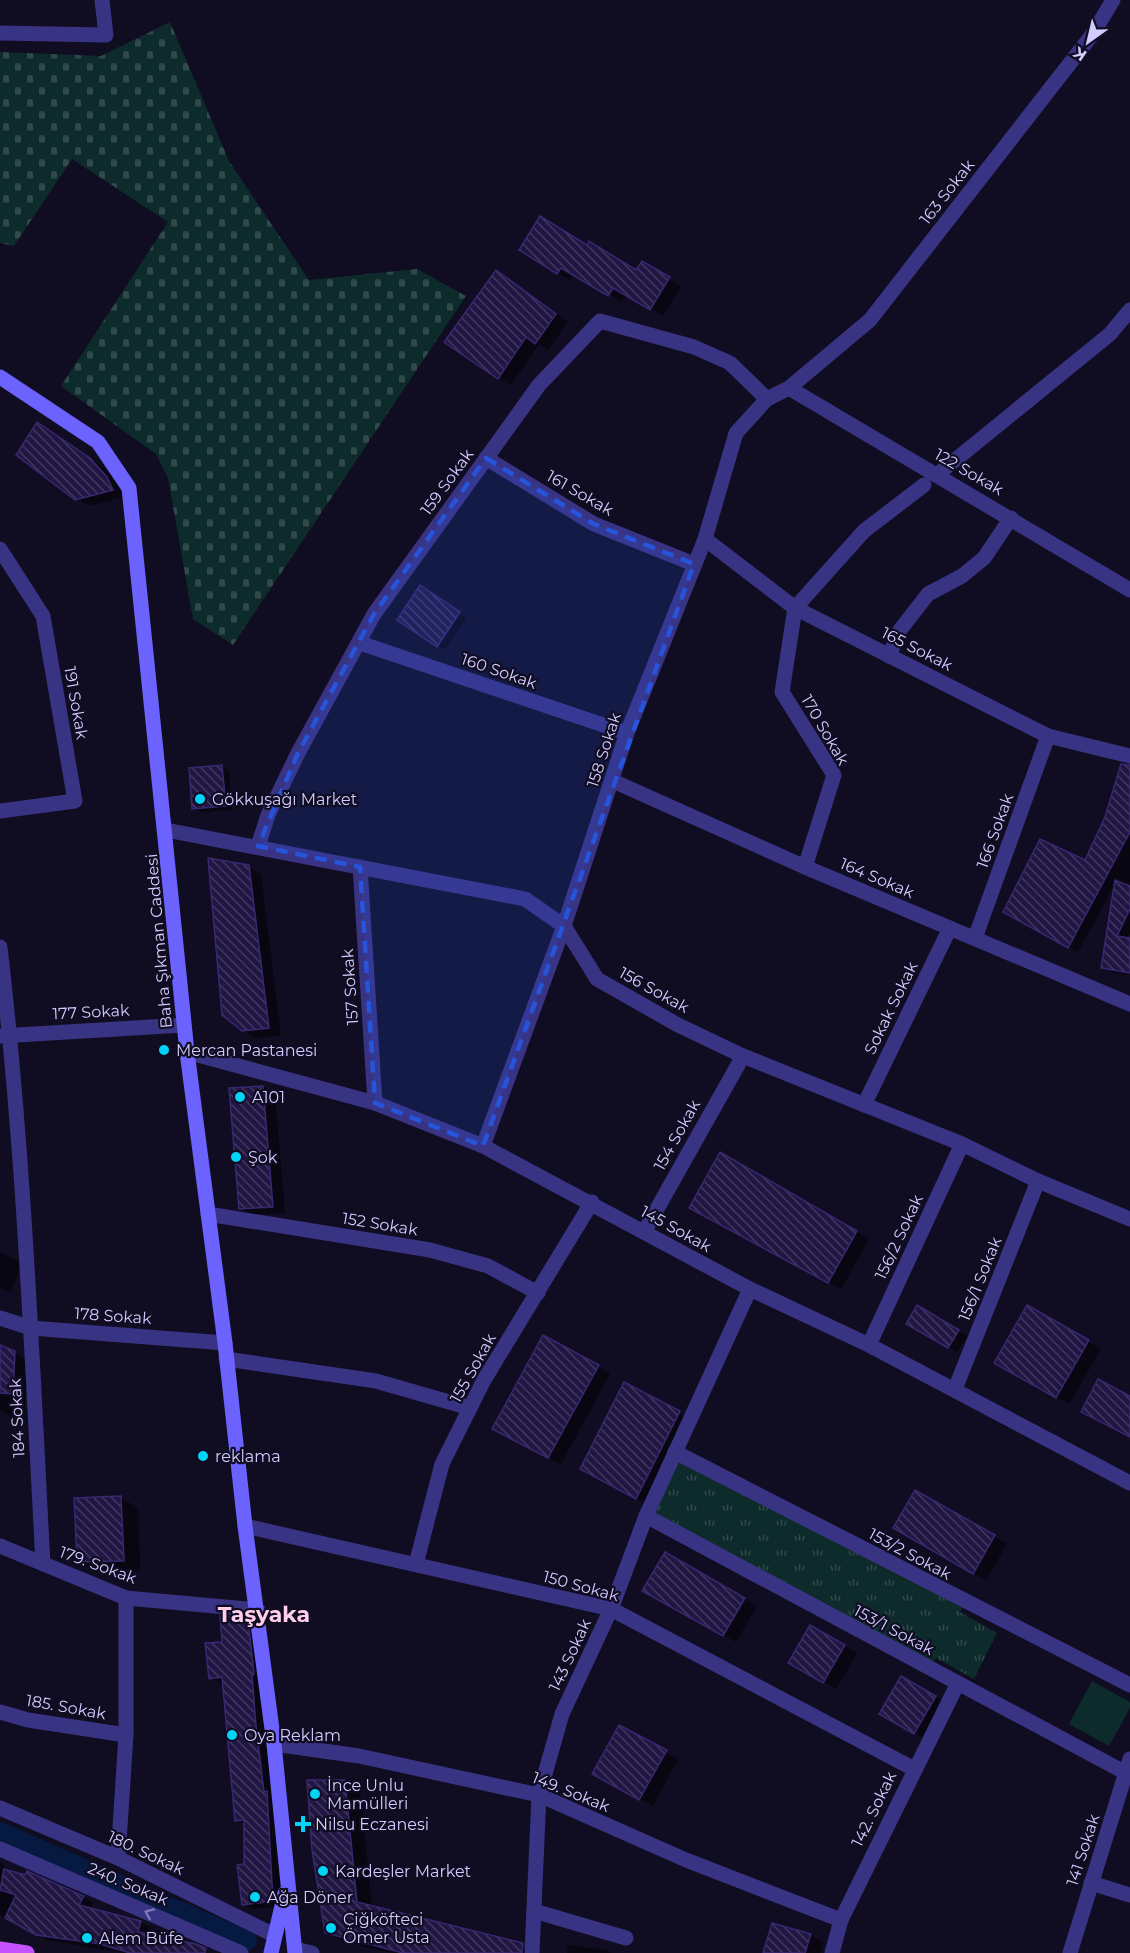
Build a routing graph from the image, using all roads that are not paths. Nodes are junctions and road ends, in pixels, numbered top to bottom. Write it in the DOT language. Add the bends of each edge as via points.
graph roads {
  1 [pos="102,0"];
  2 [pos="1113,0"];
  3 [pos="0,33"];
  4 [pos="1130,310"];
  5 [pos="0,377"];
  6 [pos="789,388"];
  7 [pos="767,399"];
  8 [pos="486,458"];
  9 [pos="938,474"];
  10 [pos="924,485"];
  11 [pos="1011,518"];
  12 [pos="705,539"];
  13 [pos="0,549"];
  14 [pos="694,564"];
  15 [pos="1130,590"];
  16 [pos="795,608"];
  17 [pos="360,643"];
  18 [pos="890,656"];
  19 [pos="627,733"];
  20 [pos="1048,736"];
  21 [pos="1130,756"];
  22 [pos="613,781"];
  23 [pos="0,811"];
  24 [pos="166,830"];
  25 [pos="258,846"];
  26 [pos="360,867"];
  27 [pos="805,867"];
  28 [pos="564,926"];
  29 [pos="950,928"];
  30 [pos="975,938"];
  31 [pos="0,947"];
  32 [pos="1130,1004"];
  33 [pos="184,1024"];
  34 [pos="5,1035"];
  35 [pos="187,1052"];
  36 [pos="743,1056"];
  37 [pos="375,1103"];
  38 [pos="864,1105"];
  39 [pos="962,1144"];
  40 [pos="483,1146"];
  41 [pos="1038,1181"];
  42 [pos="592,1202"];
  43 [pos="208,1214"];
  44 [pos="1130,1219"];
  45 [pos="644,1232"];
  46 [pos="750,1289"];
  47 [pos="538,1293"];
  48 [pos="0,1318"];
  49 [pos="31,1328"];
  50 [pos="225,1343"];
  51 [pos="869,1345"];
  52 [pos="226,1359"];
  53 [pos="955,1389"];
  54 [pos="470,1408"];
  55 [pos="675,1452"];
  56 [pos="1130,1483"];
  57 [pos="646,1516"];
  58 [pos="245,1526"];
  59 [pos="0,1546"];
  60 [pos="43,1564"];
  61 [pos="416,1564"];
  62 [pos="126,1598"];
  63 [pos="611,1609"];
  64 [pos="258,1610"];
  65 [pos="957,1685"];
  66 [pos="1130,1685"];
  67 [pos="0,1712"];
  68 [pos="126,1736"];
  69 [pos="274,1744"];
  70 [pos="1128,1766"];
  71 [pos="914,1769"];
  72 [pos="539,1795"];
  73 [pos="0,1808"];
  74 [pos="0,1849"];
  75 [pos="118,1858"];
  76 [pos="1091,1883"];
  77 [pos="287,1884"];
  78 [pos="1130,1895"];
  79 [pos="534,1911"];
  80 [pos="841,1920"];
  81 [pos="274,1935"];
  82 [pos="626,1938"];
  83 [pos="0,1949"];
  84 [pos="295,1951"];
  85 [pos="27,1953"];
  86 [pos="241,1953"];
  87 [pos="271,1953"];
  88 [pos="312,1953"];
  89 [pos="532,1953"];
  90 [pos="832,1953"];
  91 [pos="1070,1953"];
  1 -- 3 [label="street" via="106,35"];
  2 -- 6 [label="street, 163 Sokak" via="1092,35 870,320"];
  4 -- 9 [label="street" via="1110,334"];
  5 -- 24 [label="main road, Baha Şıkman Caddesi" via="98,441 129,488"];
  6 -- 7 [label="street, 158 Sokak"];
  6 -- 9 [label="street, 122 Sokak"];
  7 -- 8 [label="street, 159 Sokak" via="730,363 694,347 600,321 539,385"];
  7 -- 12 [label="street, 158 Sokak" via="736,433"];
  8 -- 14 [label="street, 161 Sokak" via="594,524"];
  8 -- 17 [label="street, 159 Sokak" via="374,614"];
  9 -- 11 [label="street, 122 Sokak"];
  10 -- 16 [label="street" via="864,531"];
  11 -- 15 [label="street, 122 Sokak"];
  11 -- 18 [label="street" via="984,558 962,576 928,594 900,630"];
  12 -- 14 [label="street, 158 Sokak"];
  12 -- 16 [label="street, 165 Sokak"];
  13 -- 23 [label="street, 191 Sokak" via="43,616 75,801"];
  14 -- 19 [label="street, 158 Sokak"];
  16 -- 18 [label="street, 165 Sokak"];
  16 -- 27 [label="street, 170 Sokak" via="782,692 834,775"];
  17 -- 19 [label="street, 160 Sokak"];
  17 -- 25 [label="street, 159 Sokak" via="293,764"];
  18 -- 20 [label="street, 165 Sokak"];
  19 -- 22 [label="street, 158 Sokak"];
  20 -- 21 [label="street, 165 Sokak"];
  20 -- 30 [label="street, 166 Sokak"];
  22 -- 27 [label="street, 164 Sokak"];
  22 -- 28 [label="street, 158 Sokak"];
  24 -- 25 [label="street, 156 Sokak"];
  24 -- 33 [label="main road, Baha Şıkman Caddesi"];
  25 -- 26 [label="street, 156 Sokak"];
  26 -- 28 [label="street, 156 Sokak" via="525,899"];
  26 -- 37 [label="street, 157 Sokak"];
  27 -- 29 [label="street, 164 Sokak"];
  28 -- 36 [label="street, 156 Sokak" via="597,979"];
  28 -- 40 [label="street, 158 Sokak"];
  29 -- 30 [label="street, 164 Sokak"];
  29 -- 38 [label="street, Sokak Sokak"];
  30 -- 32 [label="street, 164 Sokak"];
  31 -- 34 [label="street, 184 Sokak"];
  33 -- 34 [label="street, 177 Sokak"];
  33 -- 35 [label="main road, Baha Şıkman Caddesi"];
  34 -- 49 [label="street, 184 Sokak"];
  35 -- 37 [label="street, 145 Sokak"];
  35 -- 43 [label="main road, Baha Şıkman Caddesi"];
  36 -- 38 [label="street, 156 Sokak"];
  36 -- 45 [label="street, 154 Sokak"];
  37 -- 40 [label="street, 145 Sokak"];
  38 -- 39 [label="street, 156 Sokak"];
  39 -- 41 [label="street, 156 Sokak"];
  39 -- 51 [label="street, 156/2 Sokak"];
  40 -- 42 [label="street, 145 Sokak"];
  41 -- 44 [label="street, 156 Sokak"];
  41 -- 53 [label="street, 156/1 Sokak"];
  42 -- 45 [label="street, 145 Sokak"];
  42 -- 47 [label="street, 155 Sokak"];
  43 -- 47 [label="street, 152 Sokak" via="430,1250 488,1266"];
  43 -- 50 [label="main road, Baha Şıkman Caddesi"];
  45 -- 46 [label="street, 145 Sokak"];
  46 -- 51 [label="street, 145 Sokak"];
  46 -- 55 [label="street, 143 Sokak"];
  47 -- 54 [label="street, 155 Sokak"];
  48 -- 49 [label="street, 178 Sokak"];
  49 -- 50 [label="street, 178 Sokak"];
  49 -- 60 [label="street, 184 Sokak"];
  50 -- 52 [label="main road, Baha Şıkman Caddesi"];
  51 -- 53 [label="street, 145 Sokak"];
  52 -- 54 [label="street" via="376,1381"];
  52 -- 58 [label="main road, Baha Şıkman Caddesi"];
  53 -- 56 [label="street, 145 Sokak"];
  54 -- 61 [label="street, 155 Sokak" via="442,1464"];
  55 -- 57 [label="street, 143 Sokak"];
  55 -- 66 [label="street, 153/2 Sokak"];
  57 -- 63 [label="street, 143 Sokak"];
  57 -- 65 [label="street, 153/1 Sokak"];
  58 -- 61 [label="street, 150 Sokak"];
  58 -- 64 [label="main road, Baha Şıkman Caddesi"];
  59 -- 60 [label="street, 179. Sokak"];
  60 -- 62 [label="street, 179. Sokak"];
  61 -- 63 [label="street, 150 Sokak"];
  62 -- 64 [label="street, 179. Sokak"];
  62 -- 68 [label="street"];
  63 -- 71 [label="street, 150 Sokak"];
  63 -- 72 [label="street, 143 Sokak" via="562,1714"];
  64 -- 69 [label="main road, Baha Şıkman Caddesi"];
  65 -- 70 [label="street, 153/1 Sokak"];
  65 -- 71 [label="street, 142. Sokak"];
  67 -- 68 [label="street, 185. Sokak"];
  68 -- 75 [label="street"];
  69 -- 72 [label="street, 149. Sokak" via="359,1756"];
  69 -- 77 [label="main road, Baha Şıkman Caddesi"];
  70 -- 76 [label="street, 141 Sokak"];
  71 -- 80 [label="street, 142. Sokak"];
  72 -- 79 [label="street, 143 Sokak"];
  72 -- 80 [label="street, 149. Sokak" via="686,1860"];
  73 -- 75 [label="street, 180. Sokak"];
  86 -- 74 [label="street, 240. Sokak, one-way"];
  75 -- 81 [label="street, 180. Sokak"];
  76 -- 78 [label="street"];
  76 -- 91 [label="street, 141 Sokak"];
  77 -- 81 [label="main road, Baha Şıkman Caddesi"];
  77 -- 84 [label="main road, Baha Şıkman Caddesi"];
  79 -- 82 [label="street"];
  79 -- 89 [label="street, 143 Sokak"];
  80 -- 90 [label="street, 142. Sokak"];
  81 -- 87 [label="main road, Baha Şıkman Caddesi"];
  83 -- 85 [label="main road"];
  84 -- 88 [label="street"];
}
